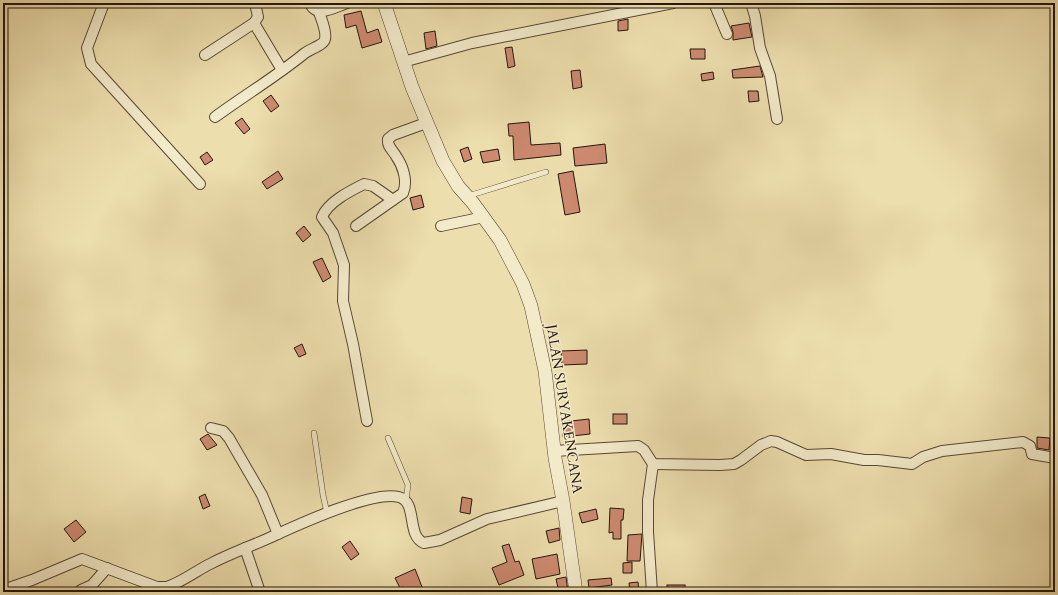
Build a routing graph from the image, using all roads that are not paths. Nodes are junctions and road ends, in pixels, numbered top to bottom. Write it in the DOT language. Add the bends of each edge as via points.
graph roads {
  1 [pos="104,3"];
  2 [pos="255,3"];
  3 [pos="310,3"];
  4 [pos="347,3"];
  5 [pos="384,3"];
  6 [pos="673,3"];
  7 [pos="714,3"];
  8 [pos="751,3"];
  9 [pos="319,12"];
  10 [pos="254,23"];
  11 [pos="727,34"];
  12 [pos="205,55"];
  13 [pos="403,62"];
  14 [pos="282,70"];
  15 [pos="215,117"];
  16 [pos="777,119"];
  17 [pos="426,123"];
  18 [pos="546,172"];
  19 [pos="200,184"];
  20 [pos="467,196"];
  21 [pos="393,200"];
  22 [pos="484,217"];
  23 [pos="356,226"];
  24 [pos="441,226"];
  25 [pos="367,421"];
  26 [pos="211,428"];
  27 [pos="314,433"];
  28 [pos="388,438"];
  29 [pos="554,451"];
  30 [pos="1055,458"];
  31 [pos="653,464"];
  32 [pos="563,501"];
  33 [pos="406,502"];
  34 [pos="327,513"];
  35 [pos="278,534"];
  36 [pos="245,548"];
  37 [pos="108,568"];
  38 [pos="3,590"];
  39 [pos="81,590"];
  40 [pos="260,592"];
  41 [pos="576,592"];
  42 [pos="652,592"];
  1 -- 19 [label="street" via="87,48 91,64"];
  2 -- 10 [label="street" via="258,17"];
  3 -- 9 [label="street" via="314,10"];
  4 -- 9 [label="street"];
  5 -- 13 [label="street, JALAN SURYAKENCANA"];
  6 -- 13 [label="street" via="472,43"];
  7 -- 11 [label="street"];
  8 -- 16 [label="street" via="760,48 770,76"];
  9 -- 14 [label="street" via="325,40"];
  10 -- 12 [label="street"];
  10 -- 14 [label="street"];
  13 -- 17 [label="street, JALAN SURYAKENCANA"];
  14 -- 15 [label="street"];
  17 -- 20 [label="street, JALAN SURYAKENCANA" via="447,169"];
  17 -- 21 [label="street" via="393,135 388,140 388,146 400,162 405,180 403,193"];
  18 -- 20 [label="lane"];
  20 -- 22 [label="street, JALAN SURYAKENCANA"];
  21 -- 23 [label="street"];
  21 -- 25 [label="street" via="373,186 364,184 340,198 322,217 333,233 344,265 343,301"];
  22 -- 24 [label="street"];
  22 -- 29 [label="street, JALAN SURYAKENCANA" via="507,253 531,306 545,371"];
  26 -- 35 [label="street" via="223,431 229,438 262,495"];
  27 -- 34 [label="lane"];
  28 -- 33 [label="lane" via="408,485"];
  29 -- 31 [label="street" via="638,446 644,450"];
  29 -- 32 [label="street, JALAN SURYAKENCANA"];
  30 -- 31 [label="street" via="1032,454 1030,446 1023,442 942,451 923,457 912,464 831,454 806,455 771,441 734,464"];
  31 -- 42 [label="street" via="648,500"];
  32 -- 33 [label="street" via="487,519 440,540 424,543 417,537"];
  32 -- 41 [label="street, JALAN SURYAKENCANA"];
  33 -- 34 [label="street" via="395,497 376,499"];
  34 -- 35 [label="street"];
  35 -- 36 [label="street"];
  36 -- 37 [label="street" via="167,587 157,587"];
  36 -- 40 [label="street"];
  37 -- 38 [label="street" via="86,559 79,560"];
  37 -- 39 [label="street" via="92,585"];
}
